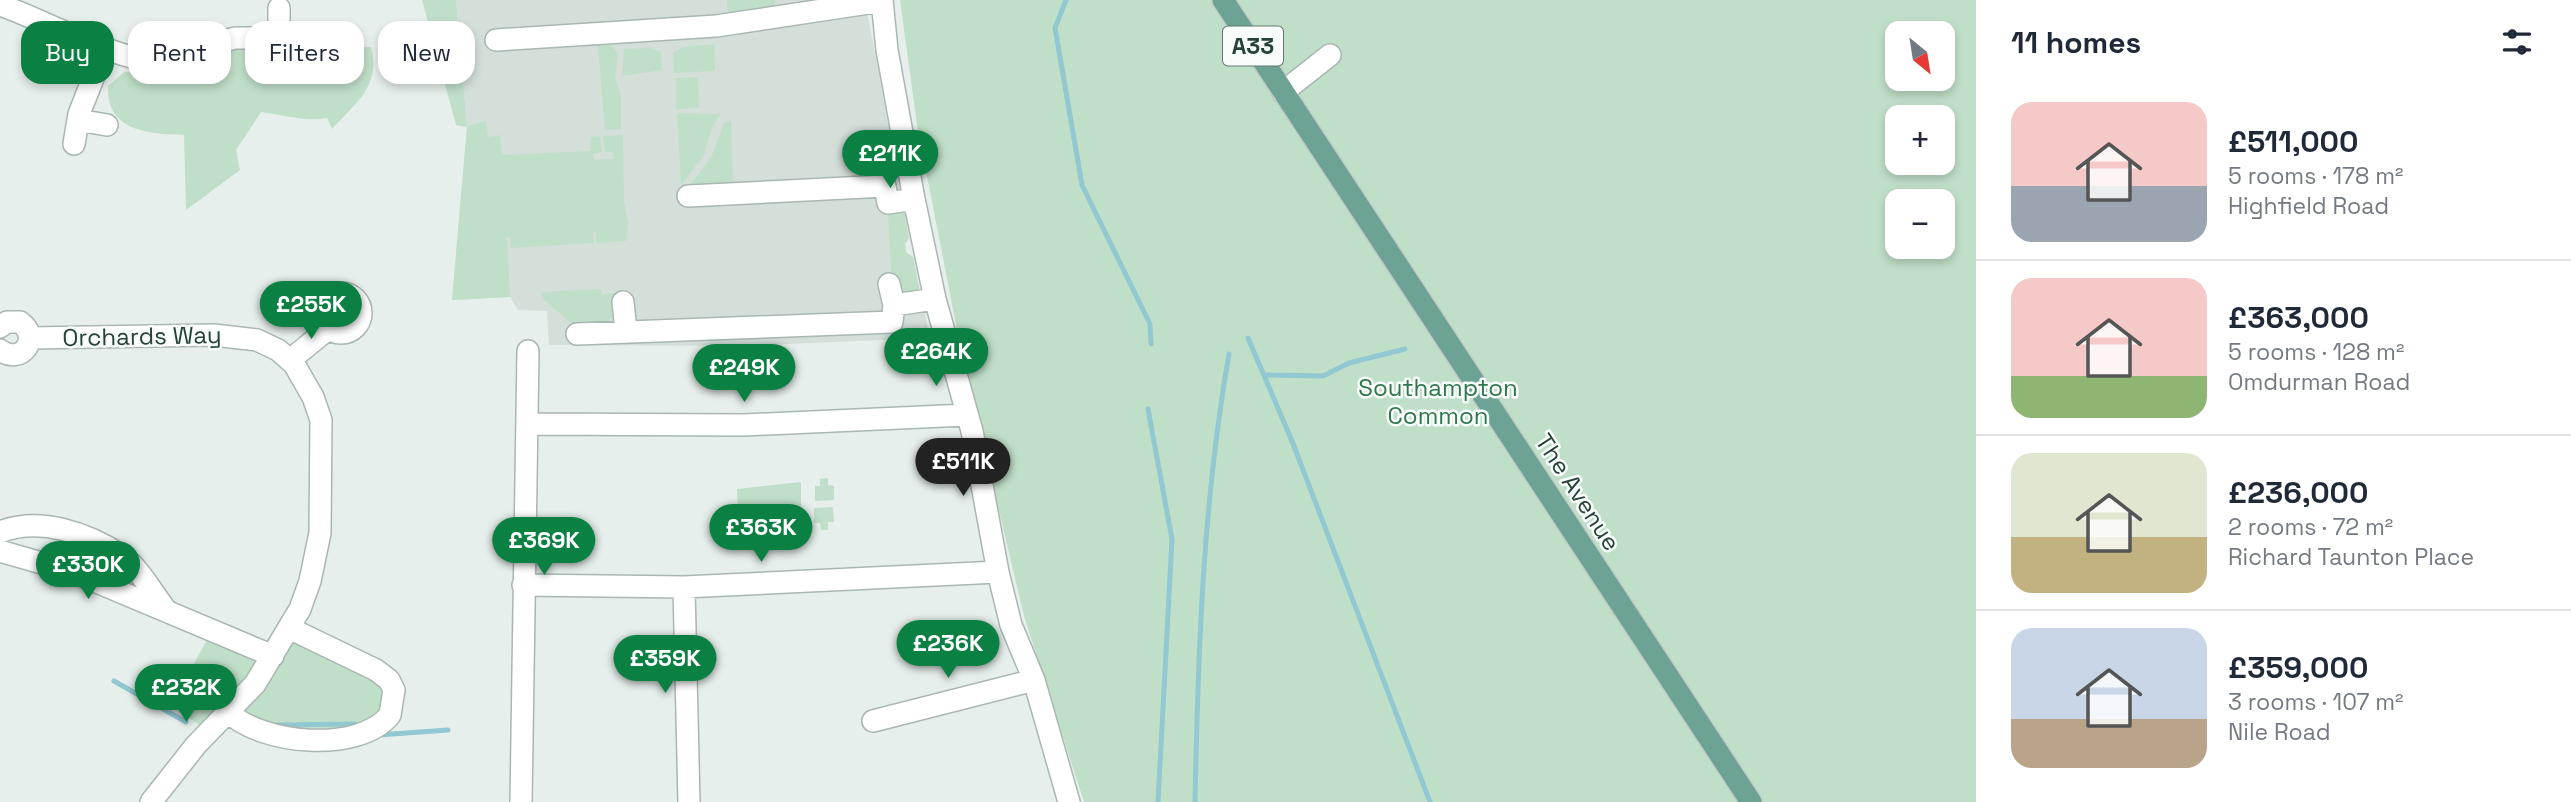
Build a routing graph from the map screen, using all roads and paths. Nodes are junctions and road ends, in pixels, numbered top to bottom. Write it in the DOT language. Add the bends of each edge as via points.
graph roads {
  1 [pos="1223,0"];
  2 [pos="882,1"];
  3 [pos="0,5"];
  4 [pos="786,7"];
  5 [pos="279,8"];
  6 [pos="45,21"];
  7 [pos="279,21"];
  8 [pos="245,38"];
  9 [pos="496,40"];
  10 [pos="114,52"];
  11 [pos="1330,55"];
  12 [pos="92,84"];
  13 [pos="1283,92"];
  14 [pos="78,120"];
  15 [pos="107,125"];
  16 [pos="74,144"];
  17 [pos="688,196"];
  18 [pos="914,199"];
  19 [pos="889,284"];
  20 [pos="934,299"];
  21 [pos="623,302"];
  22 [pos="894,305"];
  23 [pos="0,327"];
  24 [pos="328,328"];
  25 [pos="626,331"];
  26 [pos="576,334"];
  27 [pos="30,338"];
  28 [pos="0,349"];
  29 [pos="528,351"];
  30 [pos="290,360"];
  31 [pos="966,415"];
  32 [pos="527,424"];
  33 [pos="22,524"];
  34 [pos="0,531"];
  35 [pos="75,534"];
  36 [pos="8,553"];
  37 [pos="124,556"];
  38 [pos="60,567"];
  39 [pos="998,572"];
  40 [pos="523,585"];
  41 [pos="684,587"];
  42 [pos="110,588"];
  43 [pos="168,612"];
  44 [pos="289,628"];
  45 [pos="273,656"];
  46 [pos="1034,680"];
  47 [pos="228,712"];
  48 [pos="873,721"];
  49 [pos="151,802"];
  50 [pos="521,802"];
  51 [pos="689,802"];
  52 [pos="1069,802"];
  53 [pos="1751,802"];
  1 -- 13 [label="main road, The Avenue / A33"];
  2 -- 4 [label="street"];
  2 -- 18 [label="street"];
  3 -- 6 [label="street"];
  4 -- 9 [label="street" via="700,27"];
  5 -- 7 [label="street"];
  8 -- 10 [label="street" via="222,40 186,60 171,62 132,59"];
  11 -- 13 [label="street"];
  12 -- 14 [label="street"];
  13 -- 53 [label="main road, The Avenue / A33"];
  14 -- 15 [label="street"];
  14 -- 16 [label="street"];
  17 -- 18 [label="street" via="885,186 888,203"];
  18 -- 20 [label="street"];
  19 -- 22 [label="street"];
  20 -- 22 [label="street"];
  20 -- 31 [label="street"];
  21 -- 25 [label="street"];
  22 -- 25 [label="street" via="892,322"];
  23 -- 27 [label="street, Orchards Way" via="20,322"];
  24 -- 30 [label="street"];
  25 -- 26 [label="street"];
  27 -- 28 [label="street, Orchards Way" via="17,355"];
  27 -- 30 [label="street, Orchards Way" via="229,335 257,340"];
  29 -- 32 [label="street"];
  30 -- 44 [label="street, Orchards Way" via="313,397 322,433 318,541 305,594"];
  31 -- 32 [label="street" via="744,425"];
  31 -- 39 [label="street"];
  32 -- 40 [label="street"];
  33 -- 34 [label="street"];
  33 -- 35 [label="street" via="49,525"];
  33 -- 36 [label="street"];
  35 -- 37 [label="street"];
  35 -- 38 [label="street"];
  36 -- 38 [label="street"];
  37 -- 42 [label="street"];
  37 -- 43 [label="street"];
  38 -- 42 [label="street"];
  39 -- 41 [label="street"];
  39 -- 46 [label="street"];
  40 -- 41 [label="street"];
  40 -- 50 [label="street"];
  41 -- 51 [label="street"];
  42 -- 43 [label="street"];
  43 -- 45 [label="street"];
  44 -- 45 [label="street, Orchards Way"];
  44 -- 47 [label="street" via="383,675 394,691 390,715 368,732 318,739 255,731"];
  45 -- 47 [label="street, Orchards Way" via="256,684"];
  46 -- 48 [label="street"];
  46 -- 52 [label="street"];
  47 -- 49 [label="street, Orchards Way" via="178,765"];
}
